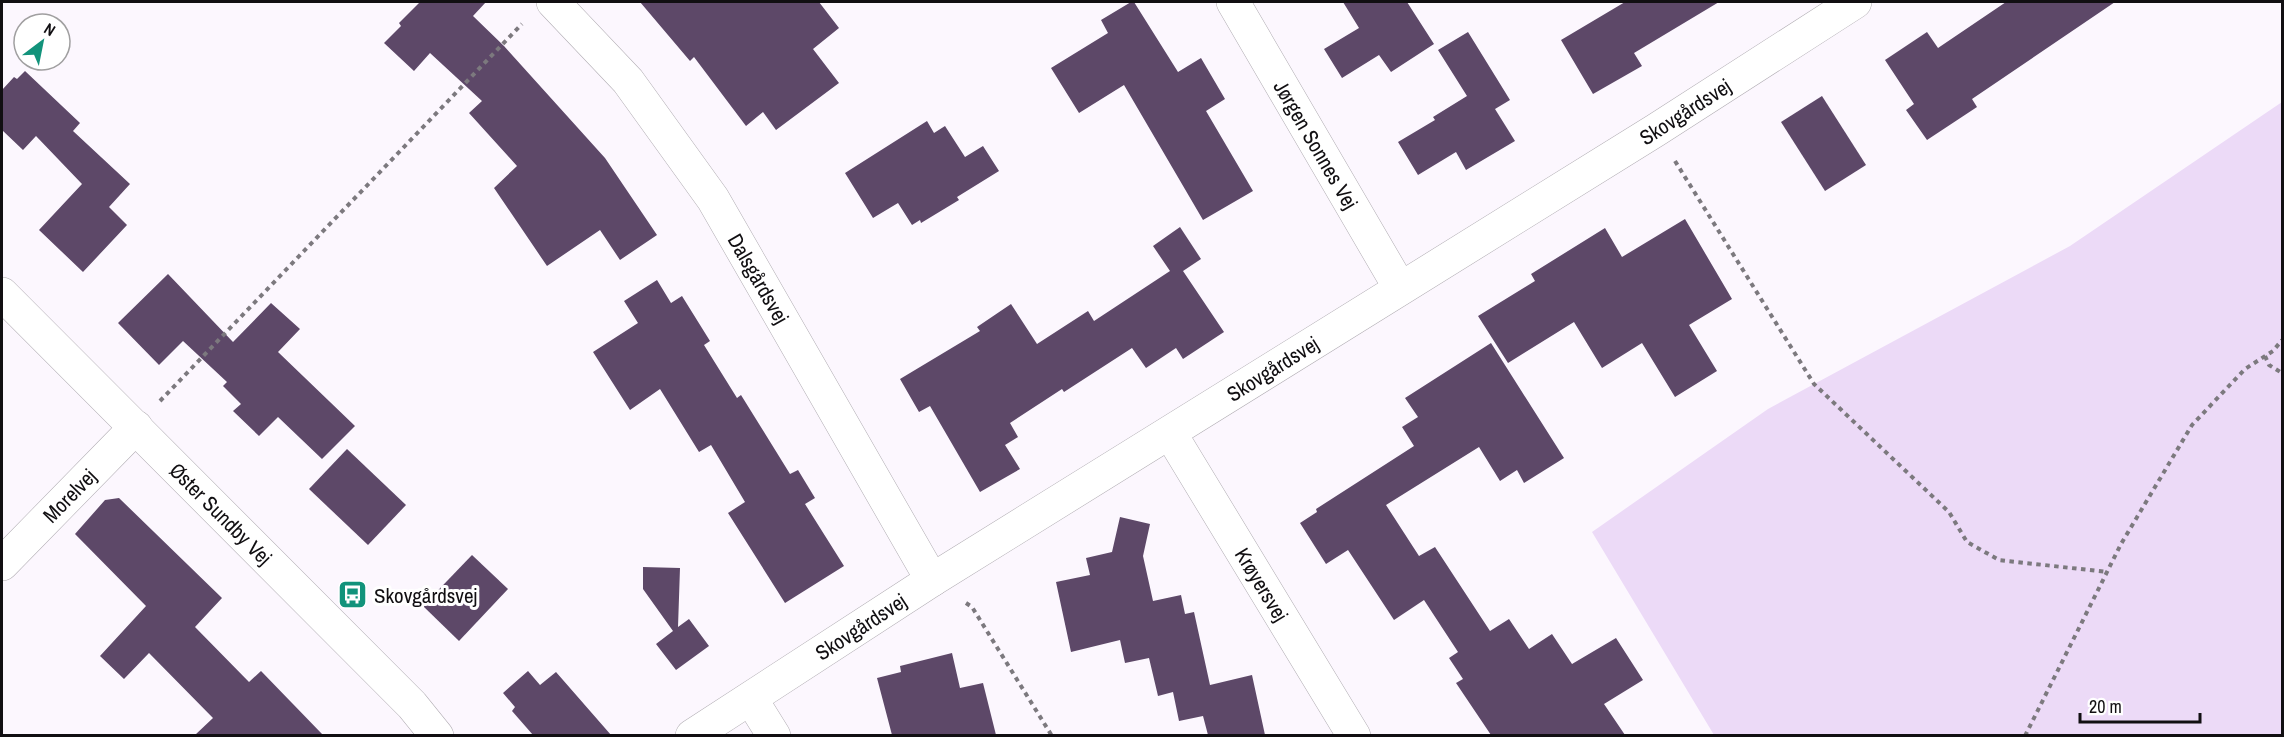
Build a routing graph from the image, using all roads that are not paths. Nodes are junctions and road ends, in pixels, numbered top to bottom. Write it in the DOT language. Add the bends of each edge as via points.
graph roads {
  1 [pos="1233,2"];
  2 [pos="1855,2"];
  3 [pos="540,10"];
  4 [pos="1400,288"];
  5 [pos="2,294"];
  6 [pos="136,427"];
  7 [pos="1170,433"];
  8 [pos="2,564"];
  9 [pos="933,580"];
  10 [pos="751,699"];
  11 [pos="437,735"];
  12 [pos="692,735"];
  13 [pos="774,735"];
  14 [pos="1354,735"];
  1 -- 4 [label="street, Jørgen Sonnes Vej"];
  2 -- 4 [label="street, Skovgårdsvej"];
  3 -- 9 [label="street, Dalsgårdsvej" via="628,81 713,199"];
  4 -- 7 [label="street, Skovgårdsvej"];
  5 -- 6 [label="street, Øster Sundby Vej"];
  6 -- 8 [label="street, Morelvej"];
  6 -- 11 [label="street, Øster Sundby Vej" via="412,705"];
  7 -- 9 [label="street, Skovgårdsvej"];
  7 -- 14 [label="street, Krøyersvej"];
  9 -- 10 [label="street, Skovgårdsvej"];
  10 -- 12 [label="street, Skovgårdsvej"];
  10 -- 13 [label="street"];
}
